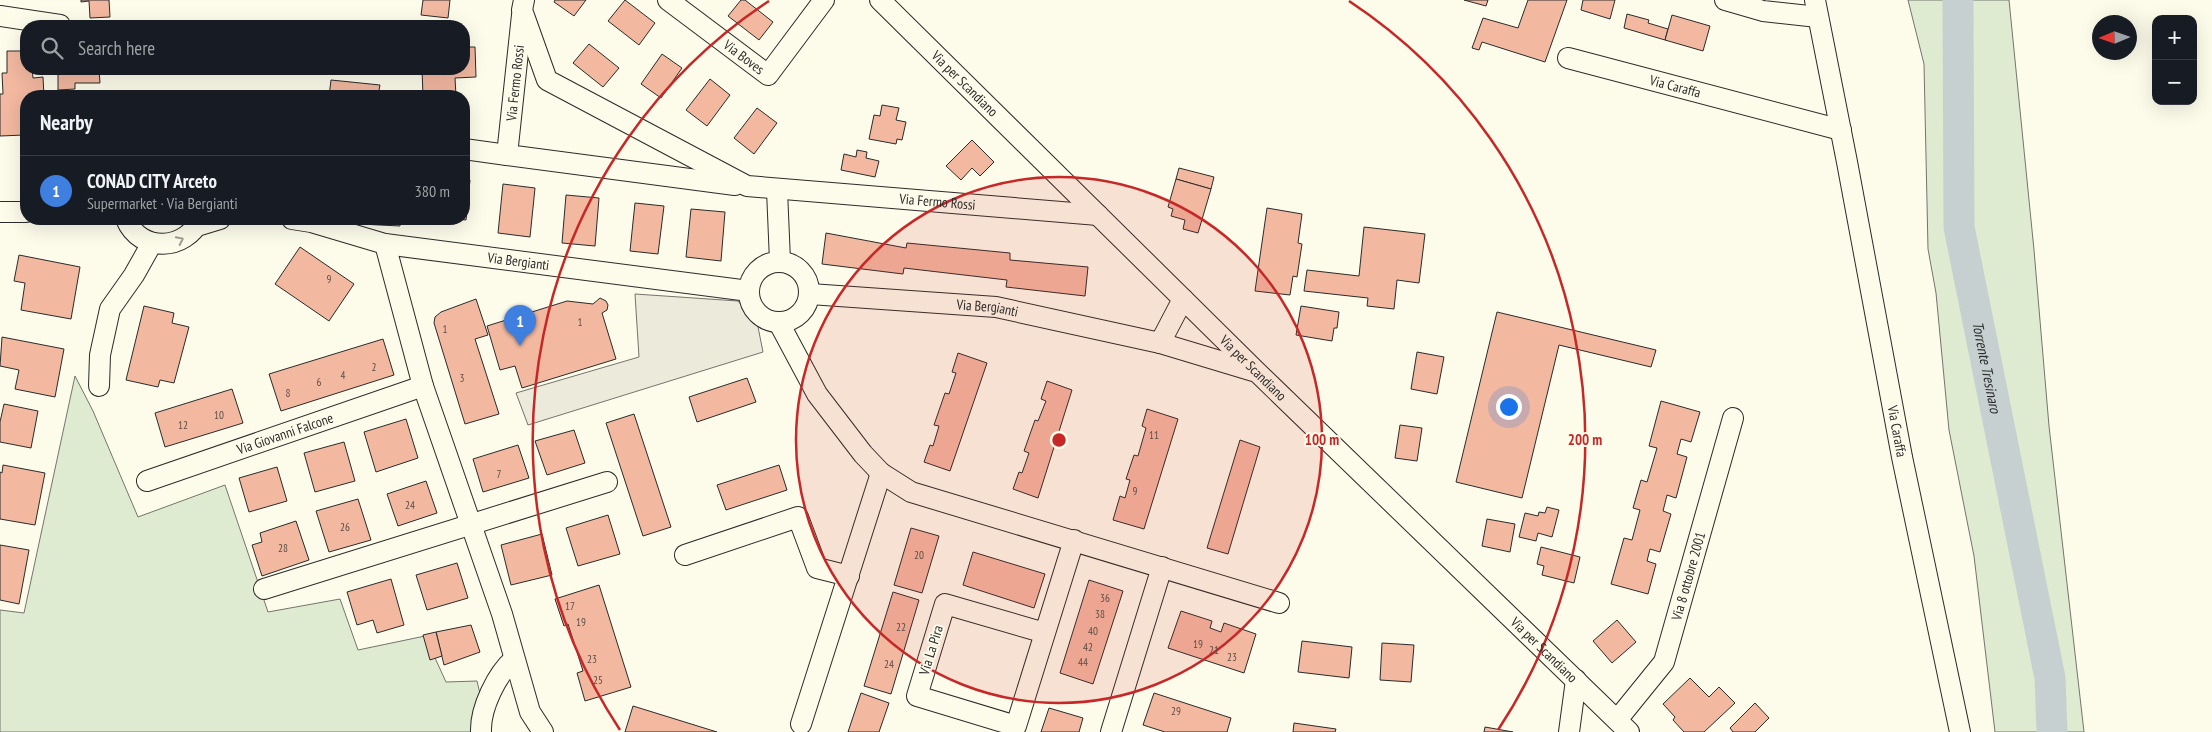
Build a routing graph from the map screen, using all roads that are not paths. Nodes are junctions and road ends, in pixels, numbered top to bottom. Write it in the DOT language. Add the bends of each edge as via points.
graph roads {
  1 [pos="668,0"];
  2 [pos="824,0"];
  3 [pos="880,0"];
  4 [pos="1725,0"];
  5 [pos="523,5"];
  6 [pos="1816,8"];
  7 [pos="0,16"];
  8 [pos="27,20"];
  9 [pos="1568,58"];
  10 [pos="1841,130"];
  11 [pos="470,150"];
  12 [pos="507,155"];
  13 [pos="747,186"];
  14 [pos="778,190"];
  15 [pos="0,212"];
  16 [pos="20,212"];
  17 [pos="1098,215"];
  18 [pos="130,225"];
  19 [pos="197,225"];
  20 [pos="321,225"];
  21 [pos="152,243"];
  22 [pos="385,244"];
  23 [pos="780,261"];
  24 [pos="749,290"];
  25 [pos="810,294"];
  26 [pos="1183,299"];
  27 [pos="779,323"];
  28 [pos="1160,343"];
  29 [pos="1258,373"];
  30 [pos="99,386"];
  31 [pos="423,386"];
  32 [pos="1733,418"];
  33 [pos="881,473"];
  34 [pos="148,481"];
  35 [pos="607,482"];
  36 [pos="472,525"];
  37 [pos="1074,540"];
  38 [pos="685,555"];
  39 [pos="1162,567"];
  40 [pos="849,576"];
  41 [pos="264,589"];
  42 [pos="1279,603"];
  43 [pos="1045,633"];
  44 [pos="514,659"];
  45 [pos="1576,680"];
  46 [pos="801,724"];
  47 [pos="1623,726"];
  48 [pos="1015,729"];
  49 [pos="481,732"];
  50 [pos="543,732"];
  51 [pos="1111,732"];
  52 [pos="1569,732"];
  53 [pos="1960,732"];
  1 -- 2 [label="street, Via Boves" via="768,76"];
  3 -- 17 [label="street, Via per Scandiano"];
  4 -- 6 [label="street" via="1763,12"];
  5 -- 12 [label="street, Via Fermo Rossi"];
  5 -- 13 [label="street, Via Fermo Rossi" via="547,80"];
  6 -- 10 [label="street, Via Caraffa"];
  7 -- 8 [label="street"];
  9 -- 10 [label="street, Via Caraffa"];
  10 -- 53 [label="street, Via Caraffa" via="1902,457"];
  11 -- 12 [label="street, Via Fermo Rossi"];
  12 -- 13 [label="street, Via Fermo Rossi"];
  13 -- 14 [label="street, Via Fermo Rossi"];
  14 -- 17 [label="street, Via Fermo Rossi"];
  14 -- 23 [label="street"];
  15 -- 16 [label="street"];
  17 -- 26 [label="street, Via per Scandiano"];
  18 -- 21 [label="street"];
  21 -- 19 [label="street, one-way" via="178,242 191,234"];
  20 -- 22 [label="street, Via Bergianti"];
  21 -- 30 [label="street" via="110,309 100,355"];
  22 -- 24 [label="street, Via Bergianti"];
  22 -- 31 [label="street"];
  23 -- 24 [label="street" via="762,266 750,281"];
  23 -- 25 [label="street" via="790,263 805,275"];
  24 -- 27 [label="street" via="750,300 760,316"];
  25 -- 27 [label="street" via="803,311"];
  25 -- 28 [label="street, Via Bergianti" via="996,307"];
  26 -- 28 [label="street"];
  26 -- 29 [label="street, Via per Scandiano"];
  27 -- 33 [label="street" via="817,394"];
  28 -- 29 [label="street, Via Bergianti"];
  29 -- 45 [label="street, Via per Scandiano"];
  31 -- 34 [label="street, Via Giovanni Falcone"];
  31 -- 36 [label="street"];
  32 -- 47 [label="street, Via 8 ottobre 2001" via="1664,662"];
  33 -- 37 [label="street" via="911,492"];
  33 -- 40 [label="street"];
  35 -- 36 [label="street"];
  36 -- 41 [label="street"];
  36 -- 44 [label="street"];
  37 -- 39 [label="street"];
  37 -- 43 [label="street, Via La Pira"];
  38 -- 40 [label="street" via="798,517 817,568"];
  39 -- 42 [label="street"];
  39 -- 51 [label="street"];
  40 -- 46 [label="street"];
  43 -- 48 [label="street, Via La Pira"];
  43 -- 48 [label="street, Via La Pira" via="944,604 917,696"];
  44 -- 49 [label="street" via="505,667 488,701 480,725"];
  44 -- 50 [label="street" via="530,712"];
  45 -- 47 [label="street, Via per Scandiano"];
  45 -- 52 [label="street"];
}
